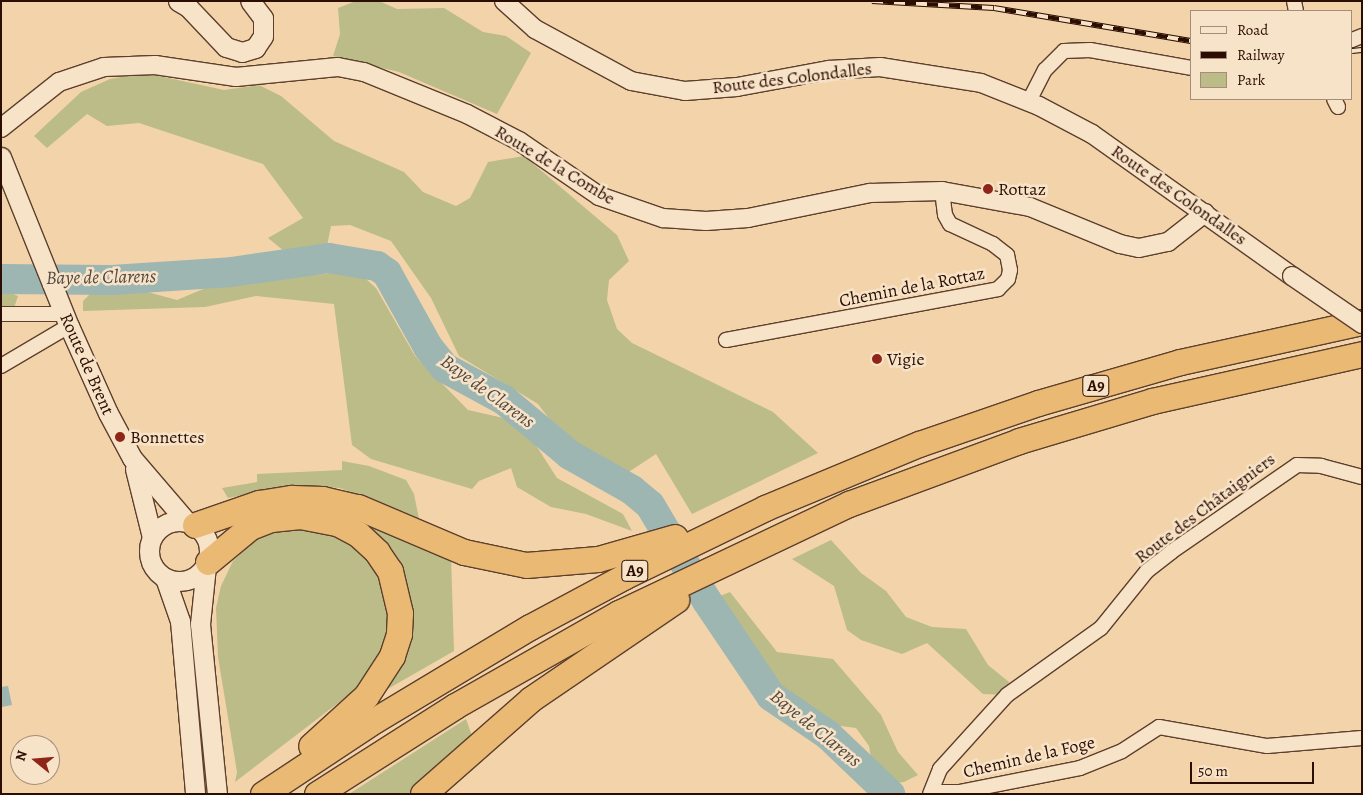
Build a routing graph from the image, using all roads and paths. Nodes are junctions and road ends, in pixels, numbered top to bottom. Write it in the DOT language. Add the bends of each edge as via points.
graph roads {
  1 [pos="178,1"];
  2 [pos="250,1"];
  3 [pos="504,1"];
  4 [pos="1190,68"];
  5 [pos="1029,101"];
  6 [pos="1,128"];
  7 [pos="1,157"];
  8 [pos="942,191"];
  9 [pos="1205,213"];
  10 [pos="1,314"];
  11 [pos="67,320"];
  12 [pos="1362,323"];
  13 [pos="726,340"];
  14 [pos="1362,354"];
  15 [pos="1,366"];
  16 [pos="132,458"];
  17 [pos="1362,477"];
  18 [pos="765,508"];
  19 [pos="191,523"];
  20 [pos="152,537"];
  21 [pos="770,539"];
  22 [pos="207,564"];
  23 [pos="165,578"];
  24 [pos="1362,738"];
  25 [pos="931,793"];
  26 [pos="195,794"];
  27 [pos="217,794"];
  28 [pos="253,794"];
  29 [pos="263,794"];
  30 [pos="317,794"];
  31 [pos="424,794"];
  1 -- 2 [label="main road" via="226,47 242,52 255,48 263,36 263,18"];
  3 -- 5 [label="street, Route des Colondalles" via="535,29 631,81 685,91 829,70 880,67 981,83"];
  4 -- 5 [label="street" via="1090,50 1064,51 1045,70"];
  5 -- 9 [label="street, Route des Colondalles" via="1092,134"];
  6 -- 8 [label="street, Route de la Combe" via="59,82 104,67 155,65 236,77 338,68 364,72 478,119 519,141 599,196 663,218 706,221 748,218 870,193"];
  7 -- 11 [label="main road, Route de Brent"];
  8 -- 9 [label="street, Route de la Combe" via="1030,206 1120,244 1139,248 1168,242"];
  8 -- 13 [label="street, Chemin de la Rottaz" via="945,215 950,224 993,244 1007,255 1008,279 998,289"];
  9 -- 12 [label="street, Route des Colondalles, bridge"];
  10 -- 11 [label="street"];
  11 -- 15 [label="street"];
  11 -- 16 [label="main road, Route de Brent"];
  12 -- 18 [label="highway, A9" via="1140,372 1004,414"];
  14 -- 21 [label="highway, A9" via="1254,376 1124,409 1019,441 849,504"];
  16 -- 19 [label="main road, Route de Brent"];
  16 -- 20 [label="main road, Route de Brent"];
  17 -- 25 [label="street, Route des Châtaigniers" via="1321,466 1297,464 1171,552 1147,571 1101,628 1008,695 940,769"];
  18 -- 19 [label="highway" via="629,552 558,564 526,565 480,557 358,507 304,497 259,503"];
  18 -- 29 [label="highway, A9" via="625,576 440,680"];
  19 -- 20 [label="main road" via="166,523"];
  19 -- 22 [label="main road" via="209,545"];
  20 -- 23 [label="main road" via="150,560"];
  21 -- 30 [label="highway, A9" via="619,613 455,706"];
  21 -- 31 [label="highway" via="581,662 478,743"];
  22 -- 23 [label="main road" via="188,580"];
  22 -- 27 [label="main road" via="200,624"];
  22 -- 28 [label="highway" via="233,538 258,523 289,517 321,519 348,528 369,542 390,571 398,597 398,634 392,656 376,682 332,728"];
  23 -- 26 [label="main road" via="180,621"];
  24 -- 25 [label="street, Chemin de la Foge" via="1267,746 1159,726 1122,751 1087,766 959,792"];
}
